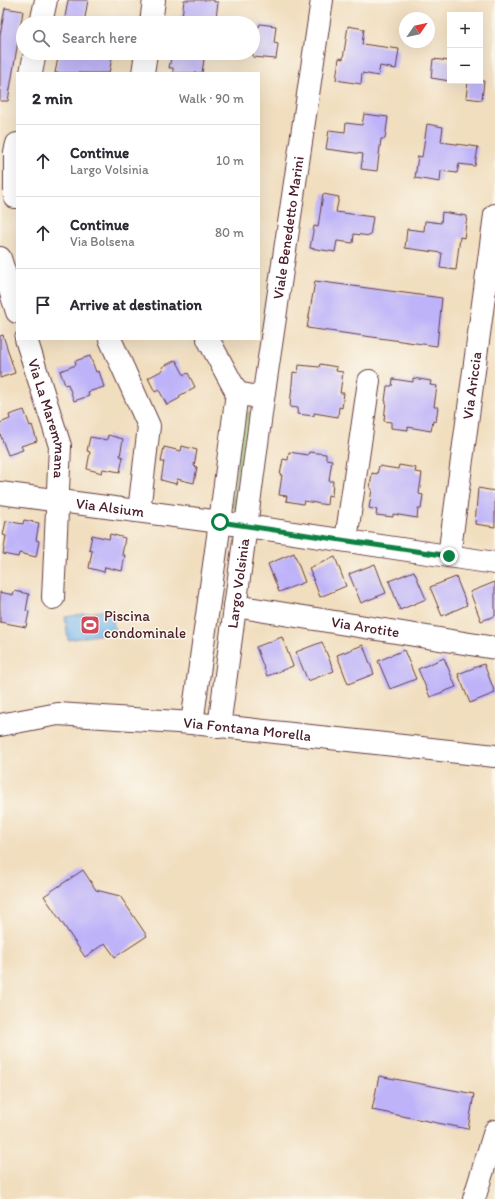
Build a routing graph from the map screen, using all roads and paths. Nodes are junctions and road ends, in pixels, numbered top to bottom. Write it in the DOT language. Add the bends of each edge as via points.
graph roads {
  1 [pos="46,0"];
  2 [pos="154,0"];
  3 [pos="322,0"];
  4 [pos="43,16"];
  5 [pos="152,16"];
  6 [pos="34,60"];
  7 [pos="145,60"];
  8 [pos="31,72"];
  9 [pos="143,72"];
  10 [pos="16,148"];
  11 [pos="16,197"];
  12 [pos="495,215"];
  13 [pos="16,251"];
  14 [pos="0,257"];
  15 [pos="16,309"];
  16 [pos="26,340"];
  17 [pos="110,340"];
  18 [pos="209,340"];
  19 [pos="369,381"];
  20 [pos="237,392"];
  21 [pos="263,399"];
  22 [pos="0,493"];
  23 [pos="56,500"];
  24 [pos="139,511"];
  25 [pos="220,522"];
  26 [pos="247,526"];
  27 [pos="346,540"];
  28 [pos="449,556"];
  29 [pos="495,563"];
  30 [pos="52,598"];
  31 [pos="235,606"];
  32 [pos="495,648"];
  33 [pos="192,723"];
  34 [pos="0,724"];
  35 [pos="219,727"];
  36 [pos="495,756"];
  37 [pos="495,1131"];
  38 [pos="474,1199"];
  1 -- 4 [label="street"];
  2 -- 5 [label="street"];
  3 -- 21 [label="street, Viale Benedetto Marini"];
  6 -- 8 [label="street"];
  7 -- 9 [label="street"];
  10 -- 11 [label="street"];
  12 -- 28 [label="street, Via Ariccia"];
  13 -- 14 [label="street"];
  14 -- 15 [label="street"];
  16 -- 23 [label="street, Via La Maremmana" via="60,446"];
  17 -- 24 [label="street" via="149,426"];
  18 -- 20 [label="street"];
  19 -- 27 [label="street"];
  20 -- 21 [label="street"];
  20 -- 25 [label="street"];
  21 -- 26 [label="street, Viale Benedetto Marini"];
  22 -- 23 [label="street, Via Alsium"];
  23 -- 24 [label="street, Via Alsium"];
  23 -- 30 [label="street, Via La Maremmana"];
  24 -- 25 [label="street, Via Alsium"];
  25 -- 26 [label="street, Largo Volsinia"];
  25 -- 33 [label="street, Largo Volsinia"];
  26 -- 27 [label="street"];
  26 -- 31 [label="street, Largo Volsinia"];
  27 -- 28 [label="street"];
  28 -- 29 [label="street"];
  31 -- 32 [label="street, Via Arotite"];
  31 -- 35 [label="street, Largo Volsinia"];
  33 -- 34 [label="street, Via Fontana Morella" via="58,714"];
  33 -- 35 [label="street, Via Fontana Morella"];
  35 -- 36 [label="street, Via Fontana Morella"];
  37 -- 38 [label="street"];
}
